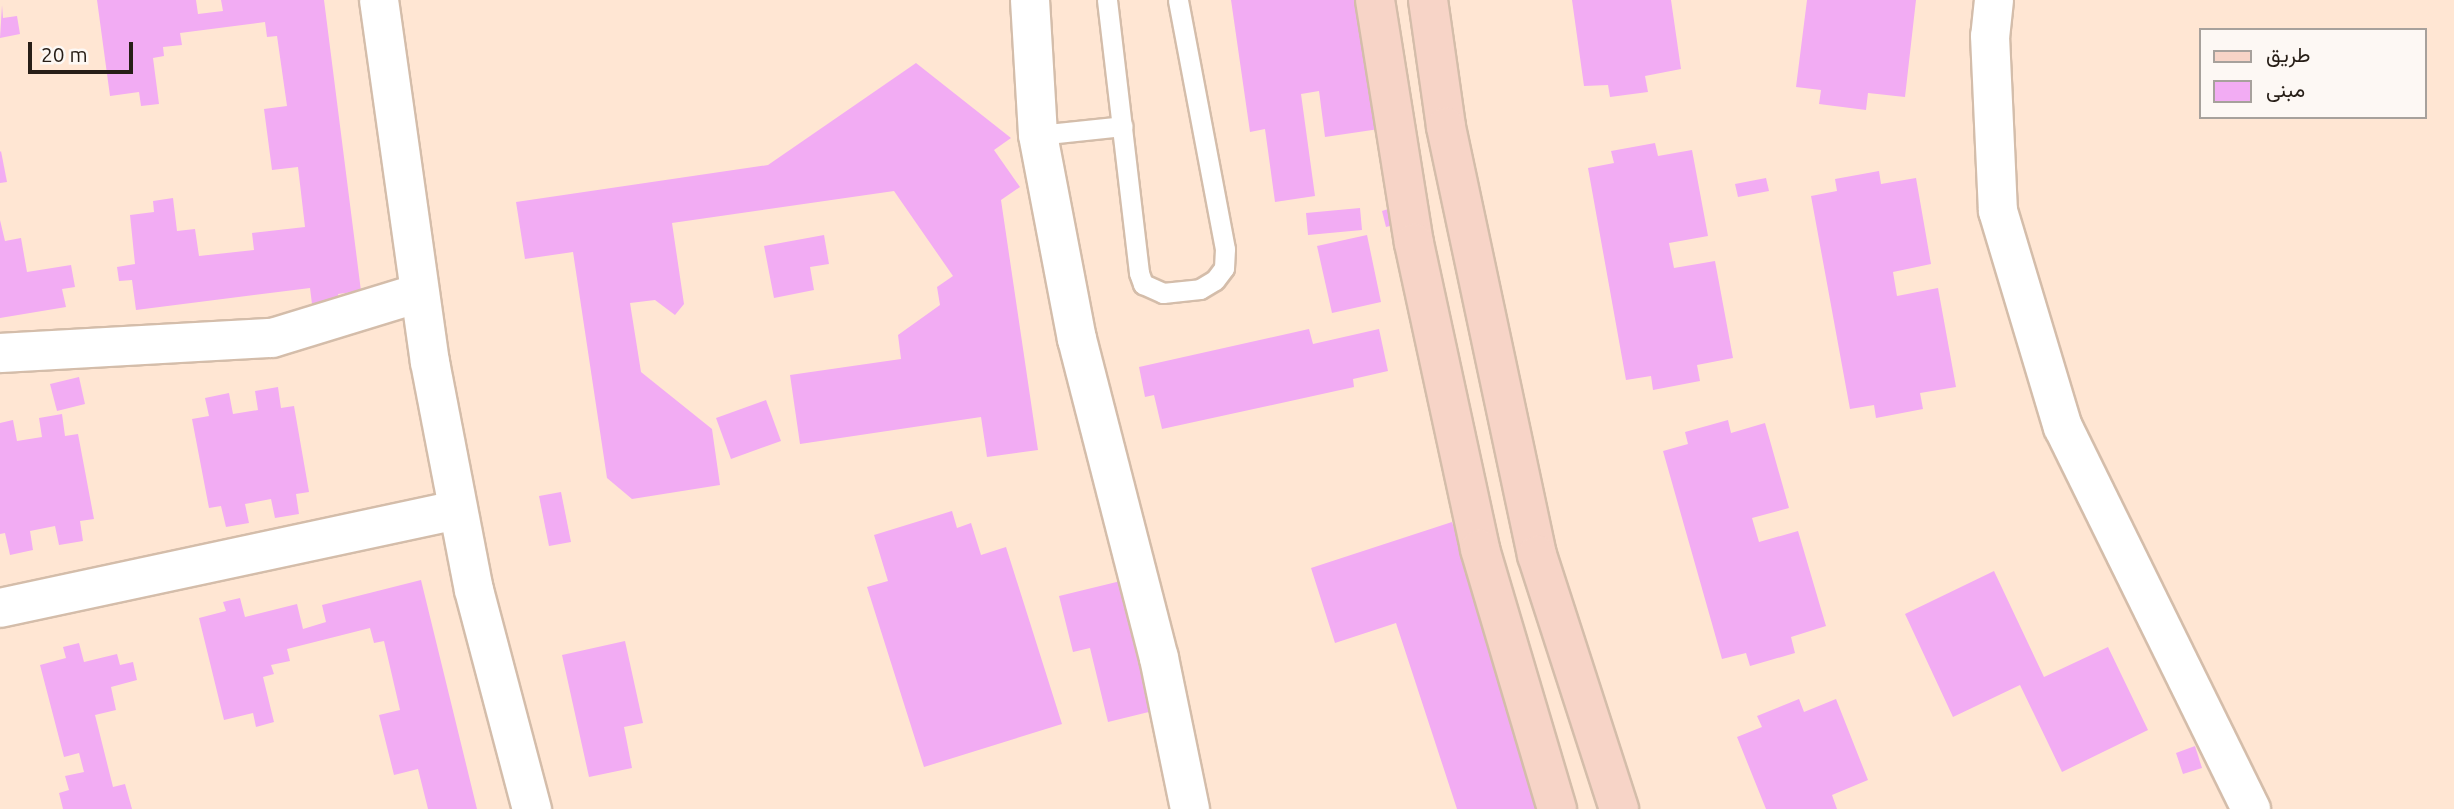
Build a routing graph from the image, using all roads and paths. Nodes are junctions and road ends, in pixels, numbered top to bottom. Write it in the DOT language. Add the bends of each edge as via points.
graph roads {
  1 [pos="379,0"];
  2 [pos="1030,0"];
  3 [pos="1107,0"];
  4 [pos="1178,0"];
  5 [pos="1375,0"];
  6 [pos="1428,0"];
  7 [pos="1994,0"];
  8 [pos="1123,126"];
  9 [pos="1038,135"];
  10 [pos="419,293"];
  11 [pos="0,352"];
  12 [pos="458,510"];
  13 [pos="0,608"];
  14 [pos="531,809"];
  15 [pos="1189,809"];
  16 [pos="1557,809"];
  17 [pos="1619,809"];
  18 [pos="2251,809"];
  1 -- 10 [label="street"];
  2 -- 9 [label="street"];
  3 -- 8 [label="lane"];
  4 -- 8 [label="lane" via="1225,249 1224,268 1200,289 1163,293 1143,284"];
  5 -- 16 [label="main road" via="1414,243 1480,549"];
  6 -- 17 [label="main road" via="1446,127 1537,555"];
  7 -- 18 [label="street" via="1990,36 1998,211 2063,427"];
  8 -- 9 [label="lane"];
  9 -- 15 [label="street" via="1077,339 1159,658"];
  10 -- 11 [label="street" via="272,338"];
  10 -- 12 [label="street"];
  12 -- 13 [label="street"];
  12 -- 14 [label="street"];
}
